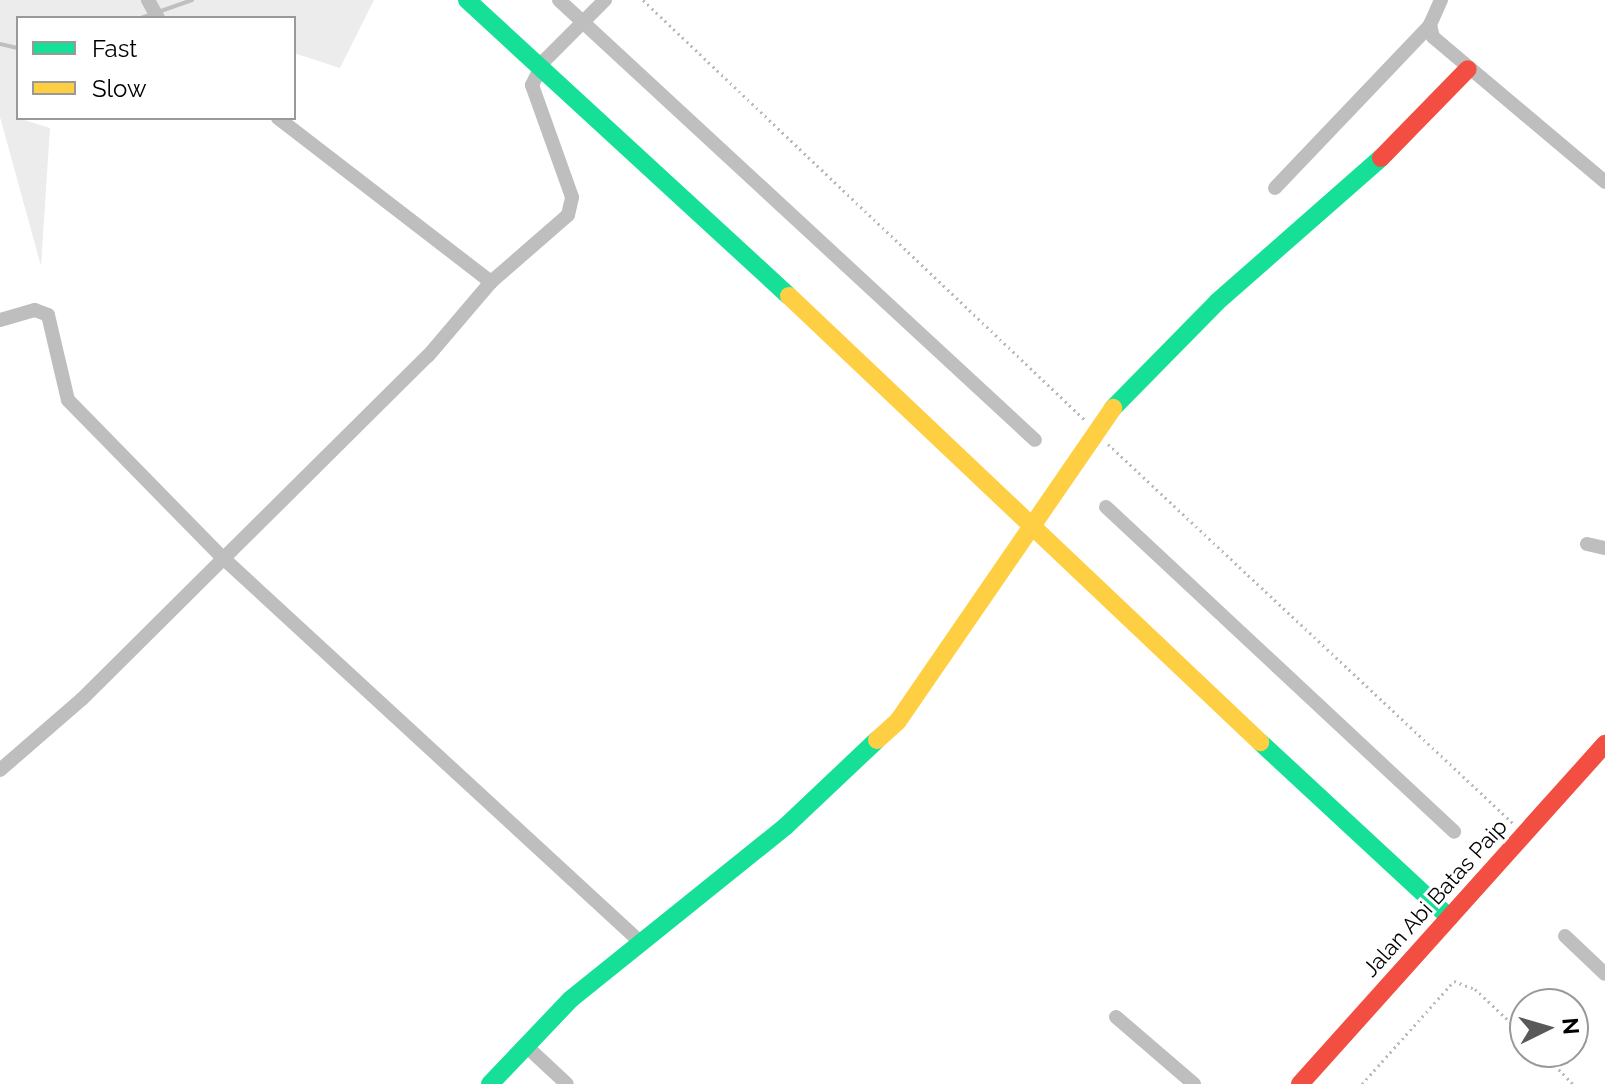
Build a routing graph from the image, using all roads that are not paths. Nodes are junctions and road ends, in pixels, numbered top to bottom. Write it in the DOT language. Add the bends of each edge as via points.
graph roads {
  1 [pos="467,0"];
  2 [pos="605,0"];
  3 [pos="1441,0"];
  4 [pos="1430,25"];
  5 [pos="541,66"];
  6 [pos="1468,69"];
  7 [pos="281,120"];
  8 [pos="1605,182"];
  9 [pos="1275,188"];
  10 [pos="491,282"];
  11 [pos="0,320"];
  12 [pos="1029,529"];
  13 [pos="1587,544"];
  14 [pos="1605,548"];
  15 [pos="222,557"];
  16 [pos="1603,749"];
  17 [pos="0,770"];
  18 [pos="1453,914"];
  19 [pos="638,940"];
  20 [pos="1116,1017"];
  21 [pos="525,1045"];
  22 [pos="490,1084"];
  23 [pos="567,1084"];
  24 [pos="1194,1084"];
  25 [pos="1300,1084"];
  1 -- 5 [label="street"];
  2 -- 5 [label="street"];
  3 -- 4 [label="street"];
  4 -- 6 [label="street"];
  4 -- 9 [label="street"];
  5 -- 10 [label="street" via="534,95 571,206"];
  5 -- 12 [label="street" via="646,157"];
  6 -- 8 [label="street"];
  6 -- 12 [label="street" via="1342,198 1157,357 1096,431"];
  7 -- 10 [label="street"];
  10 -- 15 [label="street" via="428,356"];
  11 -- 15 [label="street" via="35,310 48,315 68,400"];
  12 -- 18 [label="street"];
  12 -- 19 [label="street" via="898,721 786,826"];
  13 -- 14 [label="street"];
  15 -- 17 [label="street" via="82,699"];
  15 -- 19 [label="street"];
  16 -- 18 [label="street, Jalan Abi Batas Paip"];
  18 -- 25 [label="street, Jalan Abi Batas Paip"];
  19 -- 21 [label="street"];
  20 -- 24 [label="street"];
  21 -- 22 [label="street"];
  21 -- 23 [label="street"];
}
